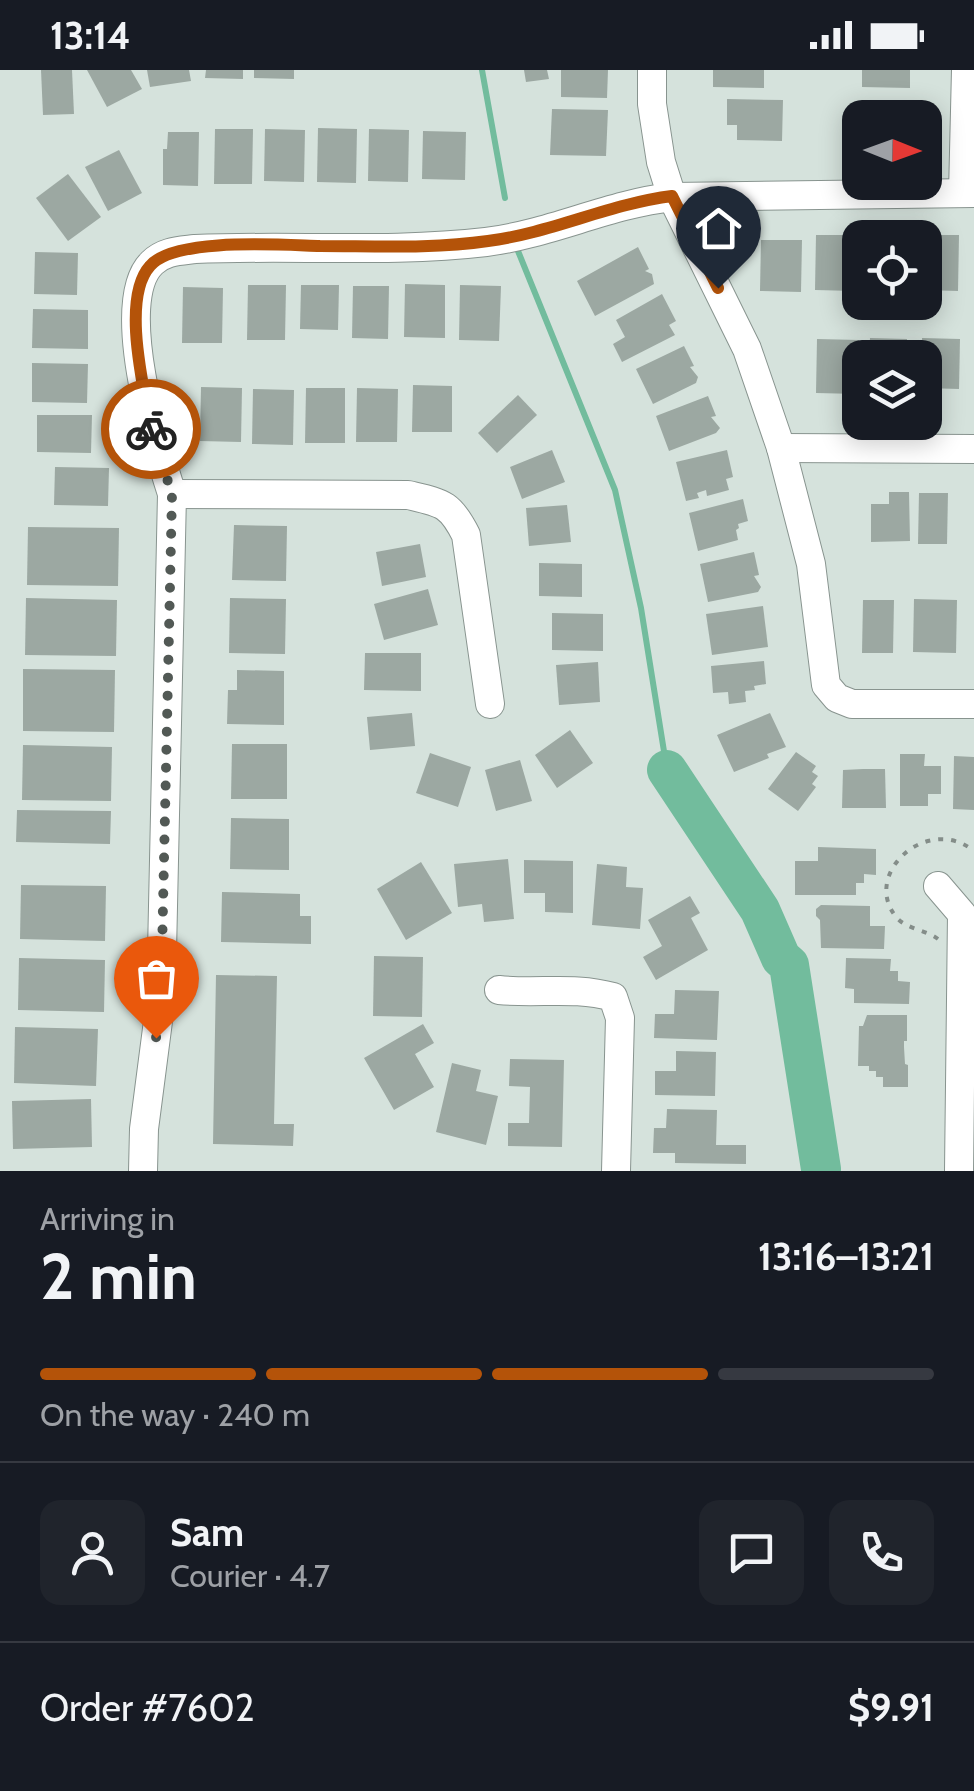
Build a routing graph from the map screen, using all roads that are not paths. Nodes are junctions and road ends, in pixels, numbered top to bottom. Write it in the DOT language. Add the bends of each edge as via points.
graph roads {
  1 [pos="652,70"];
  2 [pos="966,70"];
  3 [pos="968,193"];
  4 [pos="672,196"];
  5 [pos="781,448"];
  6 [pos="974,448"];
  7 [pos="172,494"];
  8 [pos="490,704"];
  9 [pos="974,704"];
  10 [pos="938,886"];
  11 [pos="499,990"];
  12 [pos="144,1171"];
  13 [pos="616,1171"];
  14 [pos="959,1171"];
  1 -- 4 [label="street" via="660,162"];
  2 -- 3 [label="street"];
  3 -- 4 [label="street"];
  4 -- 5 [label="street" via="748,349"];
  4 -- 7 [label="street" via="487,242 165,254 139,282 135,314 150,428"];
  5 -- 6 [label="street"];
  5 -- 9 [label="street" via="811,564 826,684 852,704"];
  7 -- 8 [label="street" via="408,495 455,513 466,536"];
  7 -- 12 [label="street" via="161,998"];
  10 -- 14 [label="street" via="962,914"];
  11 -- 13 [label="street" via="585,989 613,998 620,1018"];
}
